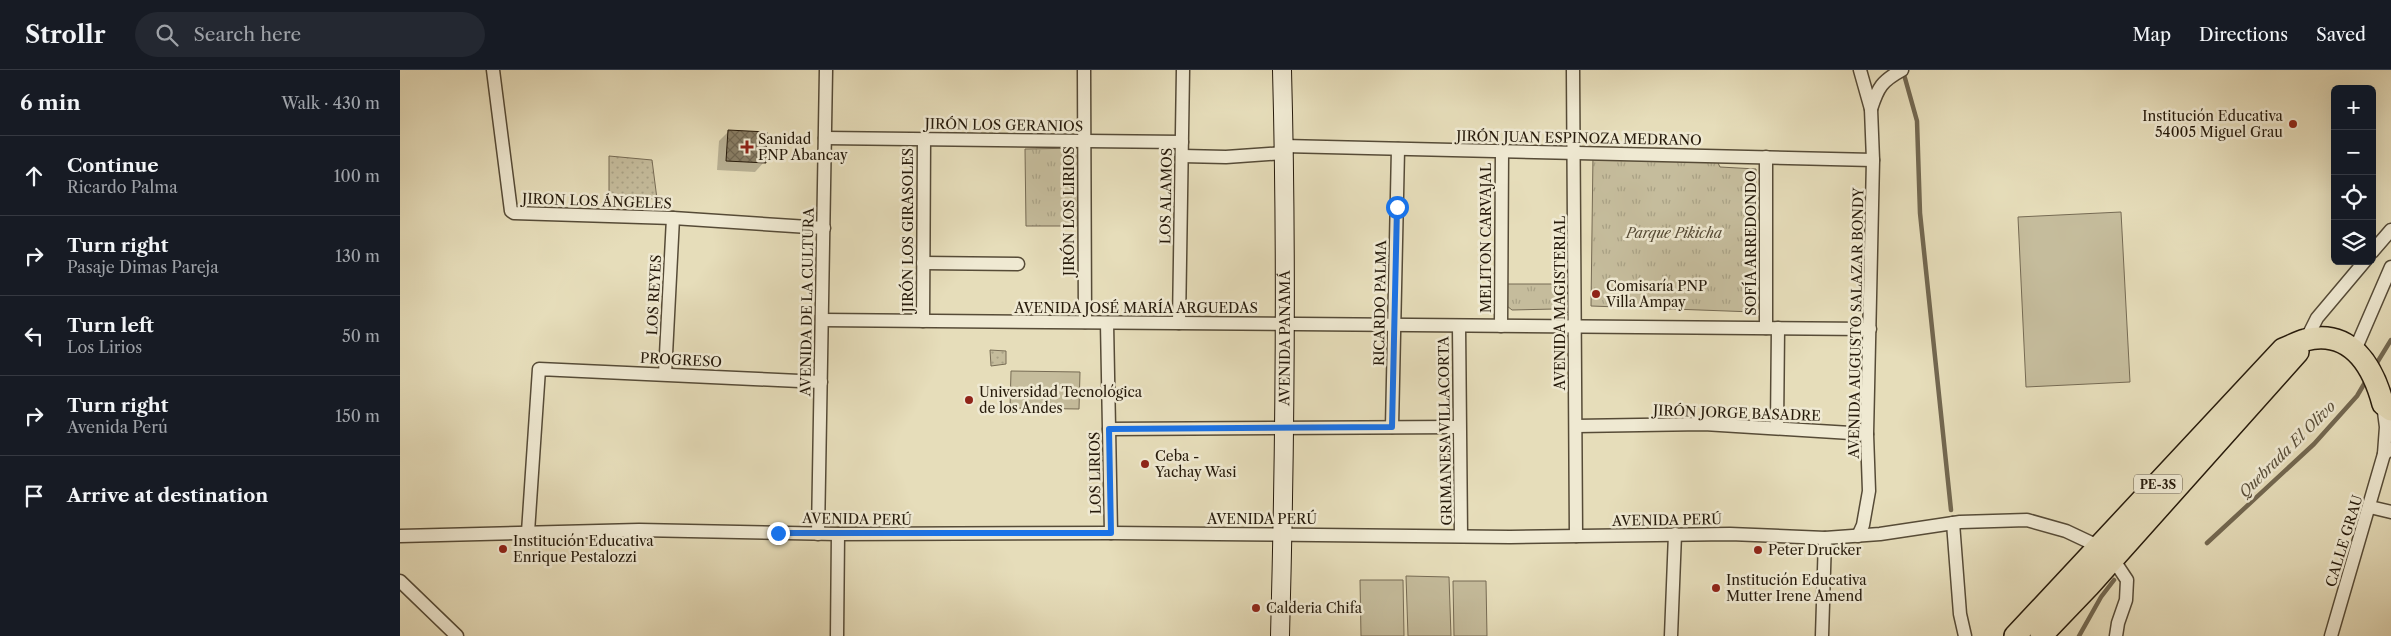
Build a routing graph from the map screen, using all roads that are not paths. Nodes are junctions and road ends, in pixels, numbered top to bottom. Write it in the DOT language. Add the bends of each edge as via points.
graph roads {
  1 [pos="493,70"];
  2 [pos="826,70"];
  3 [pos="1084,70"];
  4 [pos="1184,70"];
  5 [pos="1282,70"];
  6 [pos="1573,70"];
  7 [pos="1860,70"];
  8 [pos="1898,73"];
  9 [pos="1871,109"];
  10 [pos="825,138"];
  11 [pos="924,139"];
  12 [pos="1084,141"];
  13 [pos="1182,142"];
  14 [pos="1398,149"];
  15 [pos="1284,150"];
  16 [pos="1502,150"];
  17 [pos="1574,152"];
  18 [pos="1182,156"];
  19 [pos="1766,157"];
  20 [pos="1872,160"];
  21 [pos="673,218"];
  22 [pos="824,228"];
  23 [pos="2391,230"];
  24 [pos="2376,247"];
  25 [pos="923,263"];
  26 [pos="1018,264"];
  27 [pos="2362,265"];
  28 [pos="2391,267"];
  29 [pos="822,320"];
  30 [pos="923,321"];
  31 [pos="1085,322"];
  32 [pos="1107,322"];
  33 [pos="1179,323"];
  34 [pos="1283,324"];
  35 [pos="1395,325"];
  36 [pos="1459,326"];
  37 [pos="1501,326"];
  38 [pos="1576,327"];
  39 [pos="1772,328"];
  40 [pos="1870,329"];
  41 [pos="2306,340"];
  42 [pos="2360,356"];
  43 [pos="665,374"];
  44 [pos="821,382"];
  45 [pos="2384,401"];
  46 [pos="1576,426"];
  47 [pos="1283,427"];
  48 [pos="1392,427"];
  49 [pos="1459,427"];
  50 [pos="1778,428"];
  51 [pos="1109,429"];
  52 [pos="1867,434"];
  53 [pos="2388,451"];
  54 [pos="2370,507"];
  55 [pos="2391,512"];
  56 [pos="1953,523"];
  57 [pos="528,532"];
  58 [pos="1111,533"];
  59 [pos="818,534"];
  60 [pos="838,534"];
  61 [pos="1282,534"];
  62 [pos="1675,534"];
  63 [pos="400,536"];
  64 [pos="1461,536"];
  65 [pos="1576,536"];
  66 [pos="1858,536"];
  67 [pos="1825,538"];
  68 [pos="2106,553"];
  69 [pos="400,581"];
  70 [pos="457,636"];
  71 [pos="837,636"];
  72 [pos="1280,636"];
  73 [pos="1671,636"];
  74 [pos="1822,636"];
  75 [pos="1966,636"];
  76 [pos="2015,636"];
  77 [pos="2041,636"];
  78 [pos="2116,636"];
  79 [pos="2331,636"];
  1 -- 21 [label="street, JIRON LOS ÁNGELES" via="511,211"];
  2 -- 10 [label="street, AVENIDA DE LA CULTURA"];
  3 -- 12 [label="street, JIRÓN LOS LIRIOS"];
  4 -- 13 [label="street, LOS ALAMOS"];
  5 -- 15 [label="street, AVENIDA PANAMÁ"];
  6 -- 17 [label="street, AVENIDA MAGISTERIAL"];
  7 -- 9 [label="street"];
  8 -- 9 [label="street" via="1883,82"];
  9 -- 20 [label="street, AVENIDA AUGUSTO SALAZAR BONDY"];
  10 -- 11 [label="street, JIRÓN LOS GERANIOS"];
  10 -- 22 [label="street, AVENIDA DE LA CULTURA"];
  11 -- 12 [label="street, JIRÓN LOS GERANIOS"];
  11 -- 25 [label="street, JIRÓN LOS GIRASOLES"];
  12 -- 13 [label="street, JIRÓN LOS GERANIOS"];
  12 -- 31 [label="street, JIRÓN LOS LIRIOS"];
  13 -- 18 [label="street, LOS ALAMOS"];
  14 -- 15 [label="street, JIRÓN JUAN ESPINOZA MEDRANO"];
  14 -- 16 [label="street, JIRÓN JUAN ESPINOZA MEDRANO"];
  14 -- 35 [label="street, RICARDO PALMA"];
  15 -- 18 [label="street" via="1226,157"];
  15 -- 34 [label="street, AVENIDA PANAMÁ"];
  16 -- 17 [label="street, JIRÓN JUAN ESPINOZA MEDRANO"];
  16 -- 37 [label="street, MELITON CARVAJAL"];
  17 -- 19 [label="street, JIRÓN JUAN ESPINOZA MEDRANO"];
  17 -- 38 [label="street, AVENIDA MAGISTERIAL"];
  18 -- 33 [label="street, LOS ALAMOS"];
  19 -- 20 [label="street, JIRÓN JUAN ESPINOZA MEDRANO"];
  19 -- 39 [label="street, SOFÍA ARREDONDO"];
  20 -- 40 [label="street, AVENIDA AUGUSTO SALAZAR BONDY"];
  21 -- 22 [label="street, JIRON LOS ÁNGELES"];
  21 -- 43 [label="street, LOS REYES"];
  22 -- 29 [label="street, AVENIDA DE LA CULTURA"];
  23 -- 24 [label="street"];
  25 -- 26 [label="street"];
  25 -- 30 [label="street, JIRÓN LOS GIRASOLES"];
  27 -- 41 [label="street" via="2317,318"];
  28 -- 42 [label="street"];
  29 -- 30 [label="street, AVENIDA JOSÉ MARÍA ARGUEDAS"];
  29 -- 44 [label="street, AVENIDA DE LA CULTURA"];
  30 -- 31 [label="street, AVENIDA JOSÉ MARÍA ARGUEDAS"];
  31 -- 32 [label="street, AVENIDA JOSÉ MARÍA ARGUEDAS"];
  32 -- 33 [label="street, AVENIDA JOSÉ MARÍA ARGUEDAS"];
  32 -- 51 [label="street, LOS LIRIOS"];
  33 -- 34 [label="street, AVENIDA JOSÉ MARÍA ARGUEDAS"];
  34 -- 35 [label="street, AVENIDA JOSÉ MARÍA ARGUEDAS"];
  34 -- 47 [label="street, AVENIDA PANAMÁ"];
  35 -- 36 [label="street, AVENIDA JOSÉ MARÍA ARGUEDAS"];
  35 -- 48 [label="street, RICARDO PALMA"];
  36 -- 37 [label="street, AVENIDA JOSÉ MARÍA ARGUEDAS"];
  36 -- 49 [label="street, GRIMANESA VILLACORTA"];
  37 -- 38 [label="street, AVENIDA JOSÉ MARÍA ARGUEDAS"];
  38 -- 39 [label="street, AVENIDA JOSÉ MARÍA ARGUEDAS"];
  38 -- 46 [label="street, AVENIDA MAGISTERIAL"];
  39 -- 40 [label="street, AVENIDA JOSÉ MARÍA ARGUEDAS"];
  39 -- 50 [label="street, SOFÍA ARREDONDO"];
  40 -- 52 [label="street, AVENIDA AUGUSTO SALAZAR BONDY"];
  41 -- 42 [label="highway, PE-3S" via="2338,341"];
  41 -- 68 [label="highway, PE-3S" via="2283,349"];
  42 -- 45 [label="highway"];
  43 -- 44 [label="street, PROGRESO"];
  43 -- 57 [label="street, PROGRESO" via="540,369"];
  44 -- 59 [label="street, AVENIDA DE LA CULTURA"];
  45 -- 53 [label="street, CALLE GRAU"];
  46 -- 50 [label="street, JIRÓN JORGE BASADRE" via="1704,424"];
  46 -- 65 [label="street, AVENIDA MAGISTERIAL"];
  47 -- 48 [label="street"];
  47 -- 51 [label="street"];
  47 -- 61 [label="street, AVENIDA PANAMÁ"];
  48 -- 49 [label="street"];
  49 -- 64 [label="street, GRIMANESA VILLACORTA"];
  50 -- 52 [label="street, JIRÓN JORGE BASADRE"];
  51 -- 58 [label="street, LOS LIRIOS"];
  52 -- 66 [label="street, AVENIDA AUGUSTO SALAZAR BONDY" via="1869,491"];
  53 -- 54 [label="street, CALLE GRAU"];
  54 -- 55 [label="street"];
  54 -- 79 [label="street, CALLE GRAU"];
  56 -- 66 [label="street, AVENIDA PERÚ"];
  56 -- 68 [label="street, AVENIDA PERÚ" via="2027,520 2066,531"];
  56 -- 75 [label="street" via="1960,614"];
  57 -- 59 [label="street, AVENIDA PERÚ" via="639,530"];
  57 -- 63 [label="street, AVENIDA PERÚ"];
  58 -- 60 [label="street, AVENIDA PERÚ"];
  58 -- 61 [label="street, AVENIDA PERÚ"];
  59 -- 60 [label="street, AVENIDA PERÚ"];
  60 -- 71 [label="street"];
  61 -- 64 [label="street, AVENIDA PERÚ"];
  61 -- 72 [label="street, AVENIDA PANAMÁ"];
  62 -- 65 [label="street, AVENIDA PERÚ"];
  62 -- 67 [label="street, AVENIDA PERÚ"];
  62 -- 73 [label="street"];
  64 -- 65 [label="street, AVENIDA PERÚ"];
  66 -- 67 [label="street, AVENIDA PERÚ"];
  67 -- 74 [label="street"];
  68 -- 76 [label="highway, PE-3S"];
  68 -- 77 [label="highway"];
  68 -- 78 [label="street" via="2127,580 2126,600"];
  69 -- 70 [label="street"];
}
